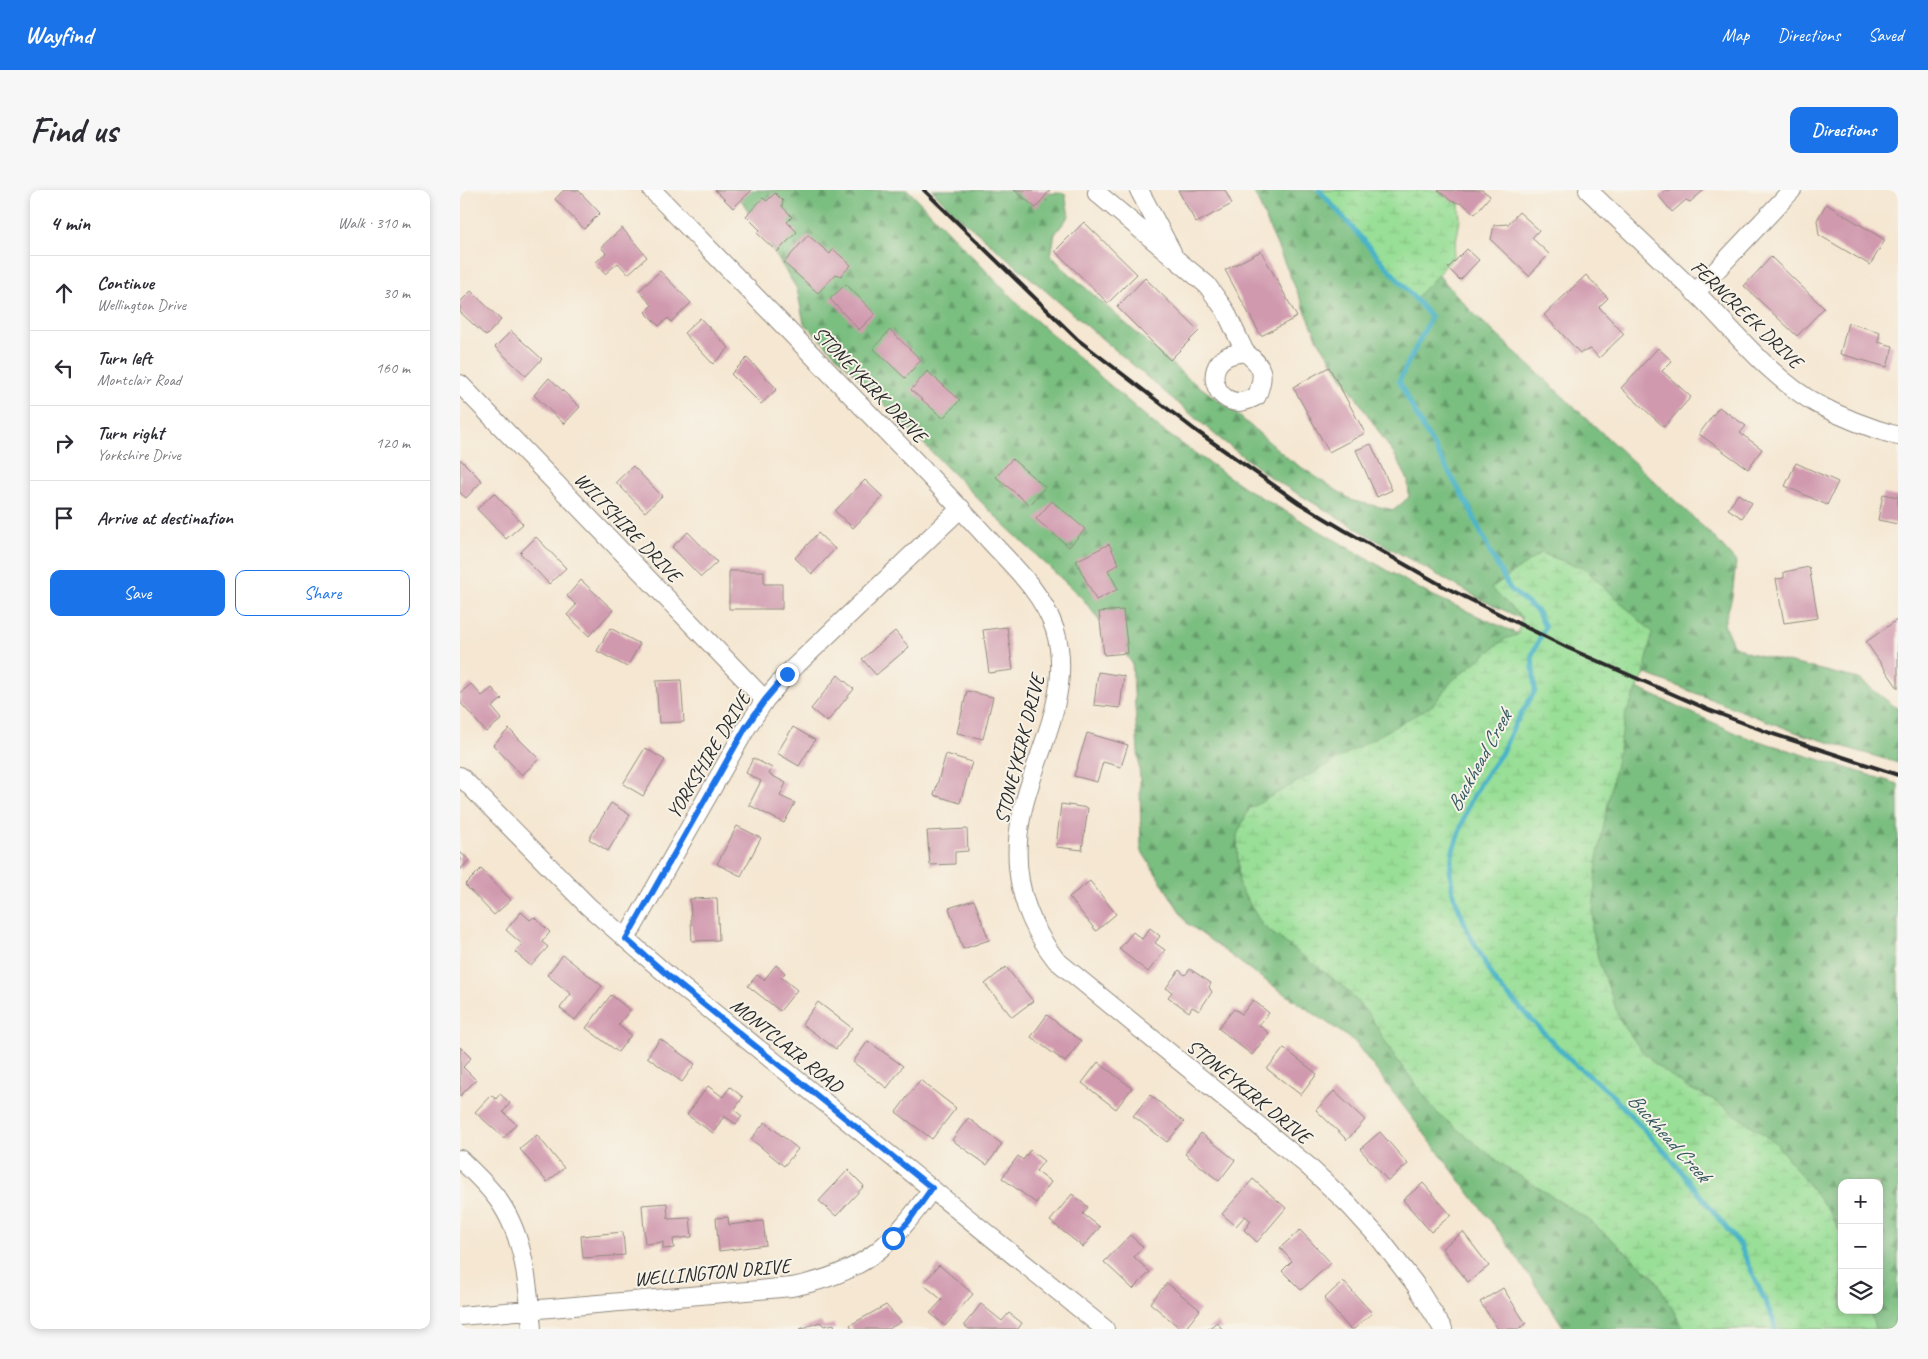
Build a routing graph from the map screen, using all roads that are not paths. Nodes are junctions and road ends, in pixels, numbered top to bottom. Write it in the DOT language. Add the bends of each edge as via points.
graph roads {
  1 [pos="652,190"];
  2 [pos="1098,190"];
  3 [pos="1139,190"];
  4 [pos="1588,190"];
  5 [pos="1792,190"];
  6 [pos="1176,259"];
  7 [pos="1695,293"];
  8 [pos="1245,352"];
  9 [pos="460,384"];
  10 [pos="1898,436"];
  11 [pos="961,508"];
  12 [pos="765,700"];
  13 [pos="460,776"];
  14 [pos="626,939"];
  15 [pos="460,1159"];
  16 [pos="932,1188"];
  17 [pos="530,1309"];
  18 [pos="460,1316"];
  19 [pos="532,1329"];
  20 [pos="1105,1329"];
  21 [pos="1443,1329"];
  1 -- 11 [label="street, STONEYKIRK DRIVE"];
  2 -- 6 [label="street" via="1097,193"];
  3 -- 6 [label="street"];
  4 -- 7 [label="street, FERNCREEK DRIVE"];
  5 -- 7 [label="street"];
  6 -- 8 [label="street" via="1207,285 1225,310"];
  7 -- 10 [label="street, FERNCREEK DRIVE" via="1788,384 1846,419"];
  9 -- 12 [label="street, WILTSHIRE DRIVE"];
  11 -- 12 [label="street, YORKSHIRE DRIVE" via="787,674"];
  11 -- 21 [label="street, STONEYKIRK DRIVE" via="1041,600 1055,631 1060,654 1058,699 1018,833 1021,886 1042,942 1056,960 1308,1166 1349,1205 1415,1284"];
  12 -- 14 [label="street, YORKSHIRE DRIVE" via="746,727"];
  13 -- 14 [label="street, MONTCLAIR ROAD" via="588,906"];
  14 -- 16 [label="street, MONTCLAIR ROAD"];
  15 -- 17 [label="street" via="493,1192 516,1231"];
  16 -- 17 [label="street, WELLINGTON DRIVE" via="908,1222 876,1253 836,1275 815,1282 792,1287"];
  16 -- 20 [label="street, MONTCLAIR ROAD"];
  17 -- 18 [label="street, WELLINGTON DRIVE"];
  17 -- 19 [label="street"];
}
